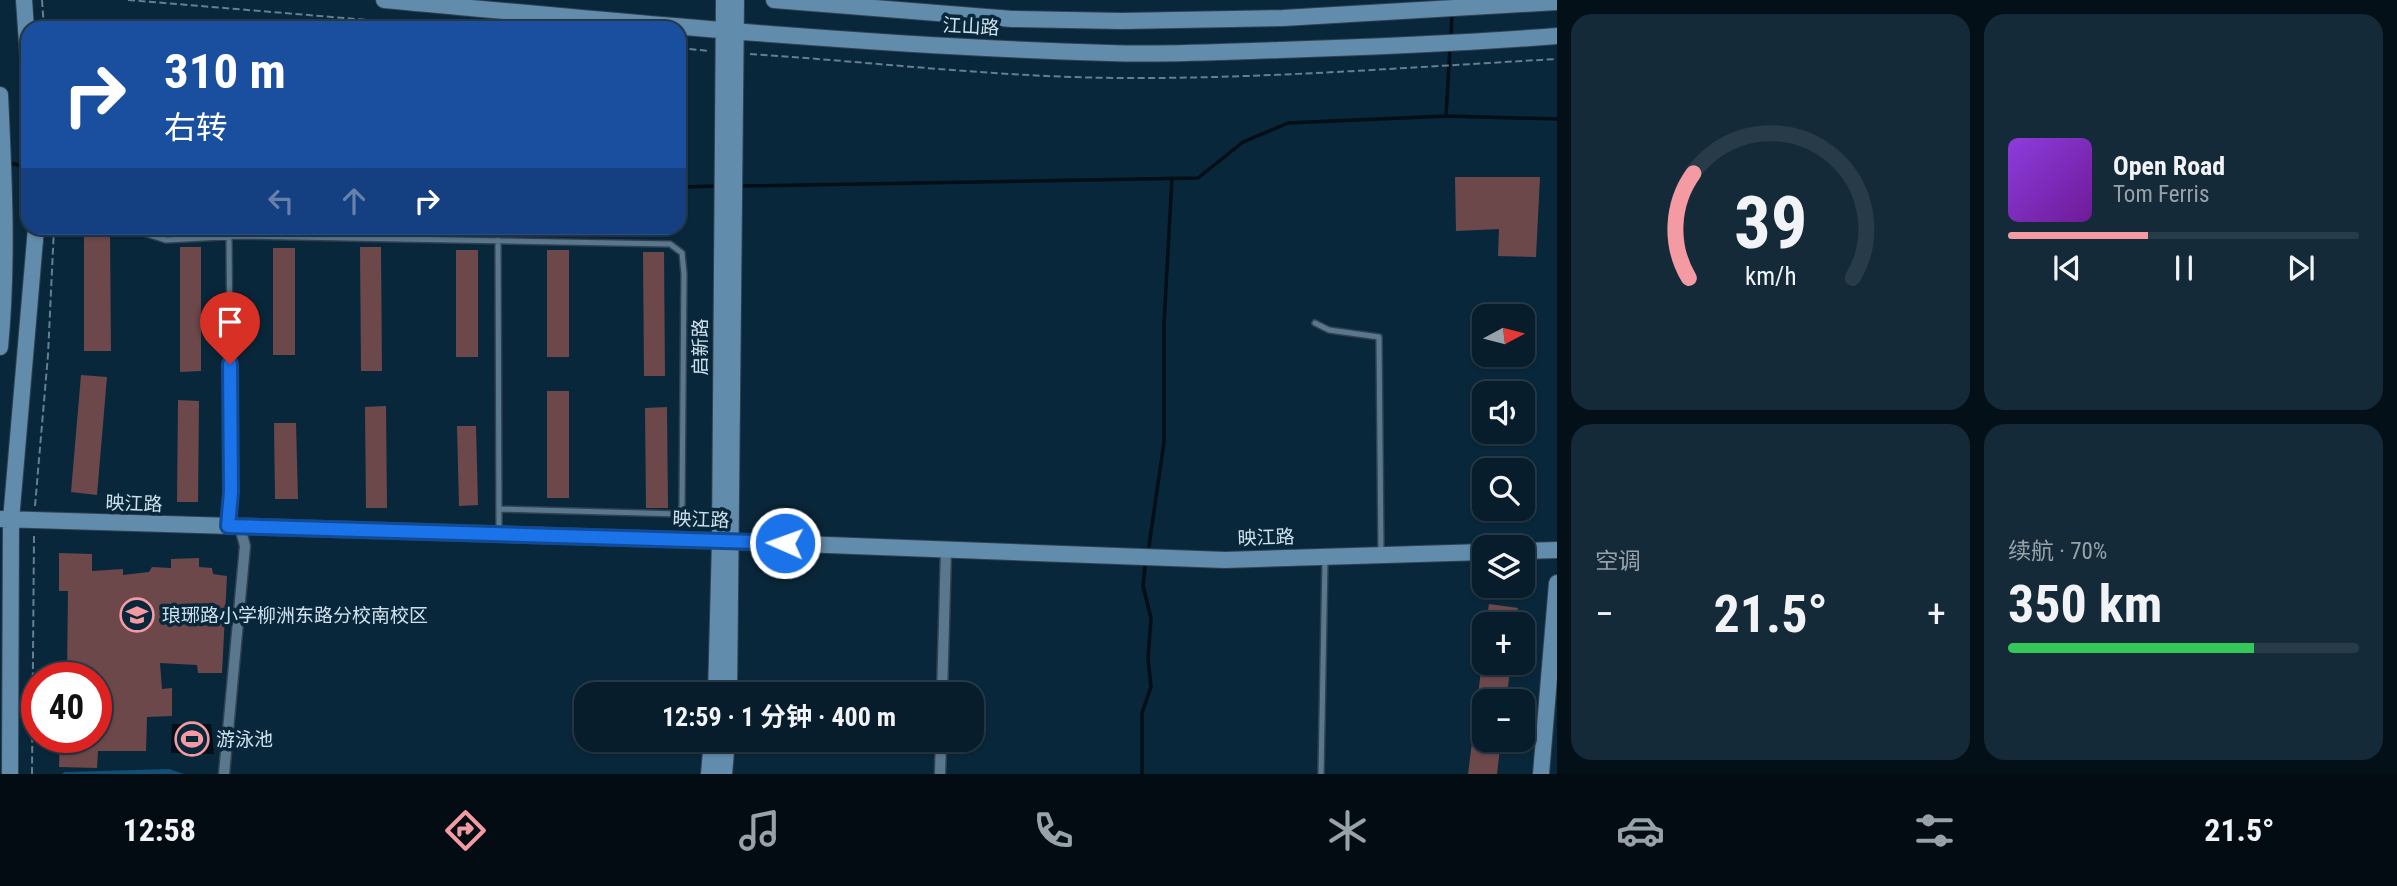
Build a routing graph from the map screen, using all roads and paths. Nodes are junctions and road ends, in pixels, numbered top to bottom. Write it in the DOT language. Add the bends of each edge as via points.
graph roads {
  1 [pos="24,0"];
  2 [pos="41,0"];
  3 [pos="128,0"];
  4 [pos="384,0"];
  5 [pos="724,0"];
  6 [pos="736,0"];
  7 [pos="774,0"];
  8 [pos="1557,2"];
  9 [pos="25,21"];
  10 [pos="43,21"];
  11 [pos="380,21"];
  12 [pos="611,21"];
  13 [pos="686,28"];
  14 [pos="730,32"];
  15 [pos="1557,36"];
  16 [pos="686,49"];
  17 [pos="730,52"];
  18 [pos="1557,59"];
  19 [pos="0,95"];
  20 [pos="35,235"];
  21 [pos="54,235"];
  22 [pos="150,235"];
  23 [pos="229,237"];
  24 [pos="498,240"];
  25 [pos="1315,323"];
  26 [pos="0,347"];
  27 [pos="499,509"];
  28 [pos="6,519"];
  29 [pos="34,520"];
  30 [pos="234,527"];
  31 [pos="499,535"];
  32 [pos="726,541"];
  33 [pos="946,549"];
  34 [pos="1557,550"];
  35 [pos="1535,551"];
  36 [pos="1472,552"];
  37 [pos="1381,555"];
  38 [pos="1325,557"];
  39 [pos="1557,583"];
  40 [pos="717,682"];
  41 [pos="729,682"];
  42 [pos="942,682"];
  43 [pos="711,752"];
  44 [pos="726,752"];
  45 [pos="941,752"];
  46 [pos="10,774"];
  47 [pos="32,774"];
  48 [pos="224,774"];
  49 [pos="709,774"];
  50 [pos="724,774"];
  51 [pos="940,774"];
  52 [pos="1321,774"];
  53 [pos="1541,774"];
  1 -- 9 [label="main road"];
  2 -- 10 [label="path"];
  3 -- 11 [label="path"];
  4 -- 12 [label="main road, 江山路"];
  5 -- 14 [label="main road, 启新路"];
  6 -- 14 [label="main road, 启新路"];
  7 -- 8 [label="main road, 江山路" via="1012,19 1122,21 1283,18"];
  13 -- 14 [label="main road, 江山路"];
  14 -- 15 [label="main road, 江山路" via="1111,54"];
  14 -- 17 [label="main road, 启新路"];
  16 -- 17 [label="path"];
  17 -- 18 [label="path" via="954,72 1119,78"];
  17 -- 32 [label="main road, 启新路"];
  19 -- 26 [label="main road" via="6,288"];
  20 -- 28 [label="main road"];
  21 -- 29 [label="path"];
  22 -- 23 [label="lane" via="166,240"];
  23 -- 24 [label="lane"];
  23 -- 30 [label="lane"];
  24 -- 27 [label="lane"];
  24 -- 27 [label="lane" via="670,244 682,253 684,274 679,514"];
  25 -- 37 [label="lane" via="1329,330 1379,337"];
  27 -- 31 [label="lane"];
  28 -- 29 [label="main road, 映江路"];
  28 -- 46 [label="main road"];
  29 -- 30 [label="main road, 映江路"];
  29 -- 47 [label="path"];
  30 -- 31 [label="main road, 映江路"];
  30 -- 48 [label="street" via="244,546"];
  31 -- 32 [label="main road, 映江路"];
  32 -- 33 [label="main road, 映江路"];
  32 -- 40 [label="main road, 启新路"];
  32 -- 41 [label="main road, 启新路"];
  33 -- 38 [label="main road, 映江路" via="1225,560"];
  33 -- 42 [label="street"];
  34 -- 35 [label="main road"];
  36 -- 37 [label="main road, 映江路"];
  37 -- 38 [label="main road, 映江路"];
  38 -- 52 [label="lane"];
  39 -- 53 [label="main road"];
  43 -- 49 [label="main road"];
  44 -- 50 [label="main road"];
  45 -- 51 [label="street"];
}
